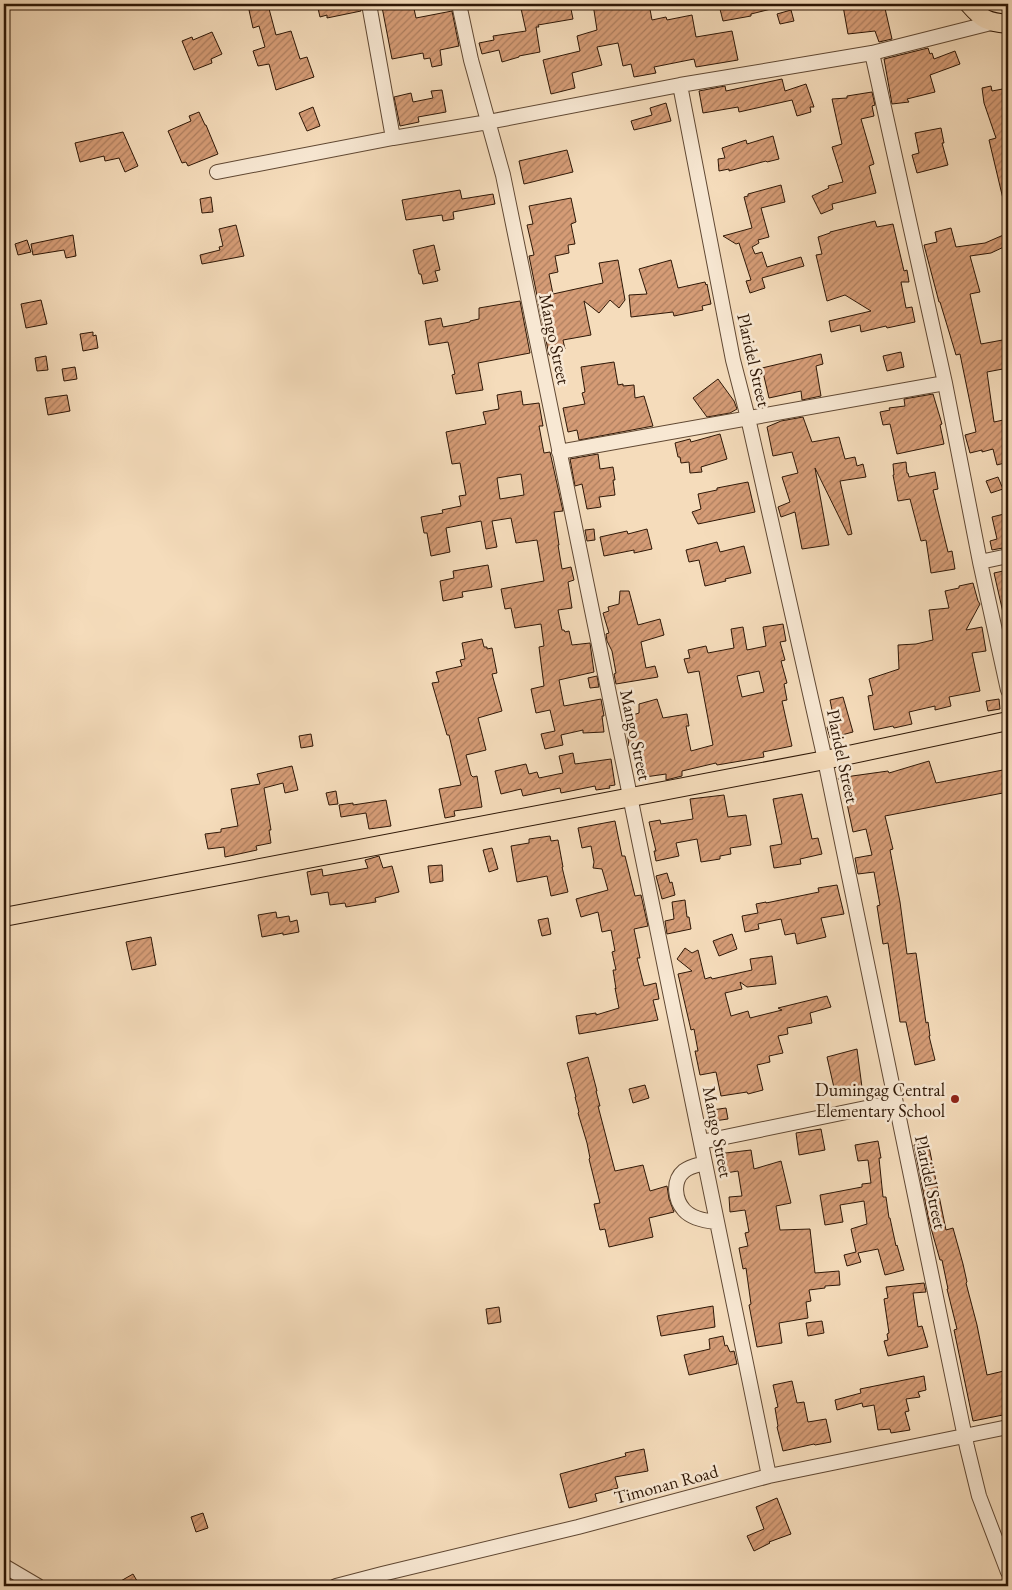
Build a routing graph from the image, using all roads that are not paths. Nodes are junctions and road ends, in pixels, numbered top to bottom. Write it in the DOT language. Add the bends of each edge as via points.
graph roads {
  1 [pos="369,4"];
  2 [pos="459,4"];
  3 [pos="969,4"];
  4 [pos="1000,24"];
  5 [pos="872,53"];
  6 [pos="680,85"];
  7 [pos="488,122"];
  8 [pos="393,138"];
  9 [pos="216,172"];
  10 [pos="945,383"];
  11 [pos="748,418"];
  12 [pos="559,452"];
  13 [pos="1008,556"];
  14 [pos="980,562"];
  15 [pos="1008,690"];
  16 [pos="1008,721"];
  17 [pos="825,760"];
  18 [pos="629,797"];
  19 [pos="4,917"];
  20 [pos="896,1102"];
  21 [pos="701,1142"];
  22 [pos="705,1163"];
  23 [pos="716,1222"];
  24 [pos="1008,1427"];
  25 [pos="964,1436"];
  26 [pos="769,1476"];
  27 [pos="4,1566"];
  28 [pos="1008,1572"];
  29 [pos="38,1586"];
  30 [pos="336,1586"];
  1 -- 8 [label="street"];
  2 -- 7 [label="street, Mango Street"];
  3 -- 4 [label="main road" via="985,19"];
  4 -- 5 [label="street"];
  5 -- 6 [label="street"];
  5 -- 10 [label="street"];
  6 -- 7 [label="street"];
  6 -- 11 [label="street, Plaridel Street"];
  7 -- 8 [label="street"];
  7 -- 12 [label="street, Mango Street" via="503,174"];
  8 -- 9 [label="street"];
  10 -- 11 [label="street"];
  10 -- 14 [label="street"];
  11 -- 12 [label="street"];
  11 -- 17 [label="street, Plaridel Street"];
  12 -- 18 [label="street, Mango Street"];
  13 -- 14 [label="street"];
  14 -- 15 [label="street"];
  16 -- 17 [label="main road"];
  17 -- 18 [label="main road"];
  17 -- 20 [label="street, Plaridel Street"];
  18 -- 19 [label="main road"];
  18 -- 21 [label="street, Mango Street"];
  20 -- 21 [label="street"];
  20 -- 25 [label="street, Plaridel Street"];
  21 -- 22 [label="street, Mango Street"];
  22 -- 23 [label="street, Mango Street"];
  22 -- 23 [label="street" via="683,1172 677,1182 676,1195 684,1211 700,1220"];
  23 -- 26 [label="street, Mango Street"];
  24 -- 25 [label="street, Timonan Road"];
  25 -- 26 [label="street, Timonan Road"];
  25 -- 28 [label="street, Plaridel Street" via="979,1496"];
  26 -- 30 [label="street, Timonan Road"];
  27 -- 29 [label="street"];
}
